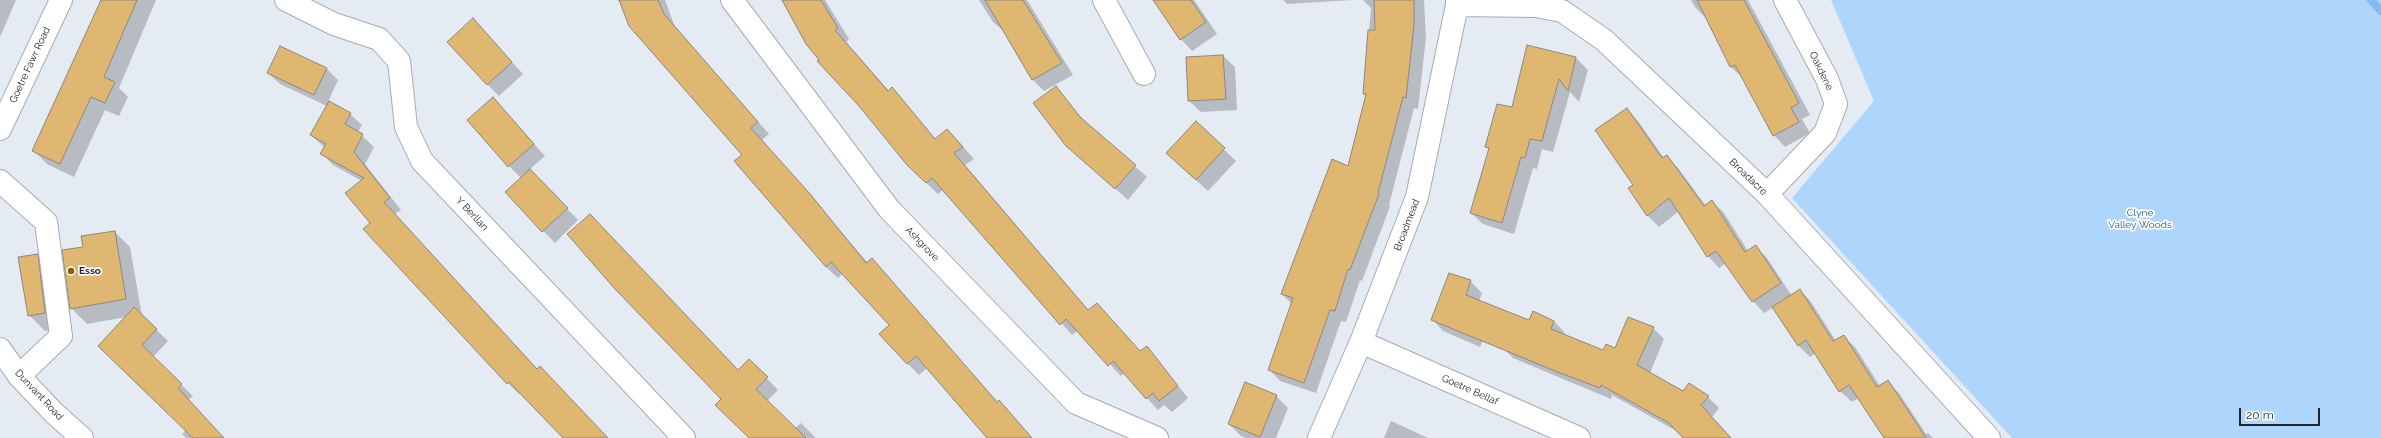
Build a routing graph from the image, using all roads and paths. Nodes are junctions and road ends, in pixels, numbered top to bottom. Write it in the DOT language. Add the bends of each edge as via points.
graph roads {
  1 [pos="61,0"];
  2 [pos="286,0"];
  3 [pos="732,0"];
  4 [pos="1104,0"];
  5 [pos="1785,0"];
  6 [pos="1457,2"];
  7 [pos="1144,74"];
  8 [pos="0,129"];
  9 [pos="0,181"];
  10 [pos="1767,194"];
  11 [pos="1361,342"];
  12 [pos="0,349"];
  13 [pos="19,376"];
  14 [pos="82,438"];
  15 [pos="684,438"];
  16 [pos="1157,438"];
  17 [pos="1319,438"];
  18 [pos="1579,438"];
  19 [pos="1988,438"];
  1 -- 8 [label="street, Goetre Fawr Road"];
  2 -- 15 [label="street, Y Berllan" via="334,24 379,39 399,61 406,127 422,160"];
  3 -- 16 [label="street, Ashgrove" via="889,209 1076,403"];
  4 -- 7 [label="street"];
  5 -- 10 [label="street, Oakdene" via="1827,79 1836,104 1825,133"];
  6 -- 10 [label="street, Broadacre" via="1536,6 1562,11 1604,40"];
  6 -- 11 [label="street, Broadmead" via="1417,197"];
  9 -- 13 [label="street" via="46,222 61,336"];
  10 -- 19 [label="street, Broadacre"];
  11 -- 17 [label="street, Broadmead"];
  11 -- 18 [label="street, Goetre Bellaf"];
  12 -- 13 [label="street, Dunvant Road"];
  13 -- 14 [label="street, Dunvant Road"];
}
